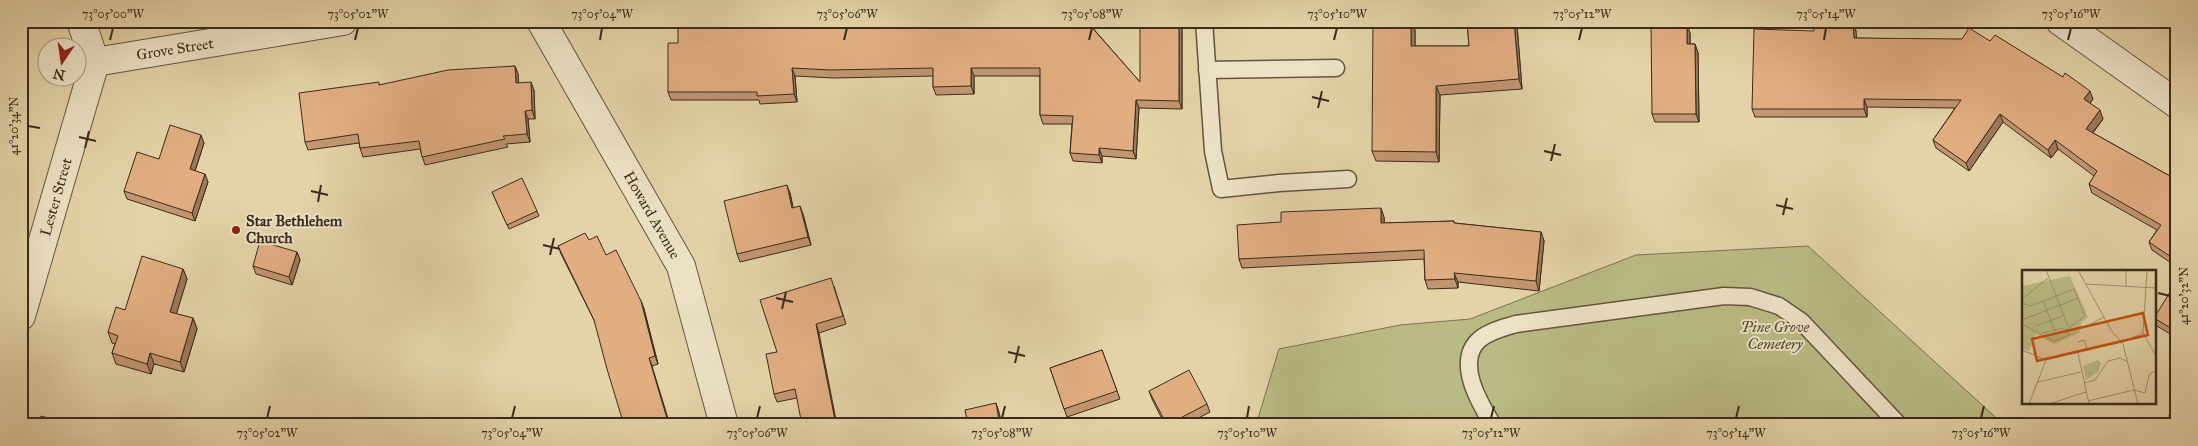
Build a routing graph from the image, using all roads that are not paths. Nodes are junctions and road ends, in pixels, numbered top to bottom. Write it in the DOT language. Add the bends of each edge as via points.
graph roads {
  1 [pos="81,21"];
  2 [pos="343,21"];
  3 [pos="541,21"];
  4 [pos="1204,21"];
  5 [pos="2060,21"];
  6 [pos="95,62"];
  7 [pos="1336,68"];
  8 [pos="1207,70"];
  9 [pos="2177,104"];
  10 [pos="1348,179"];
  11 [pos="21,316"];
  12 [pos="724,425"];
  13 [pos="1492,425"];
  14 [pos="1899,425"];
  1 -- 6 [label="street"];
  2 -- 6 [label="street, Grove Street"];
  3 -- 12 [label="street, Howard Avenue" via="681,266"];
  4 -- 8 [label="lane"];
  5 -- 9 [label="street"];
  6 -- 11 [label="street, Lester Street"];
  7 -- 8 [label="lane"];
  8 -- 10 [label="lane" via="1213,151 1221,189"];
  13 -- 14 [label="lane" via="1471,385 1470,354 1479,340 1494,331 1516,324 1724,296 1750,296 1779,306 1801,321"];
}
